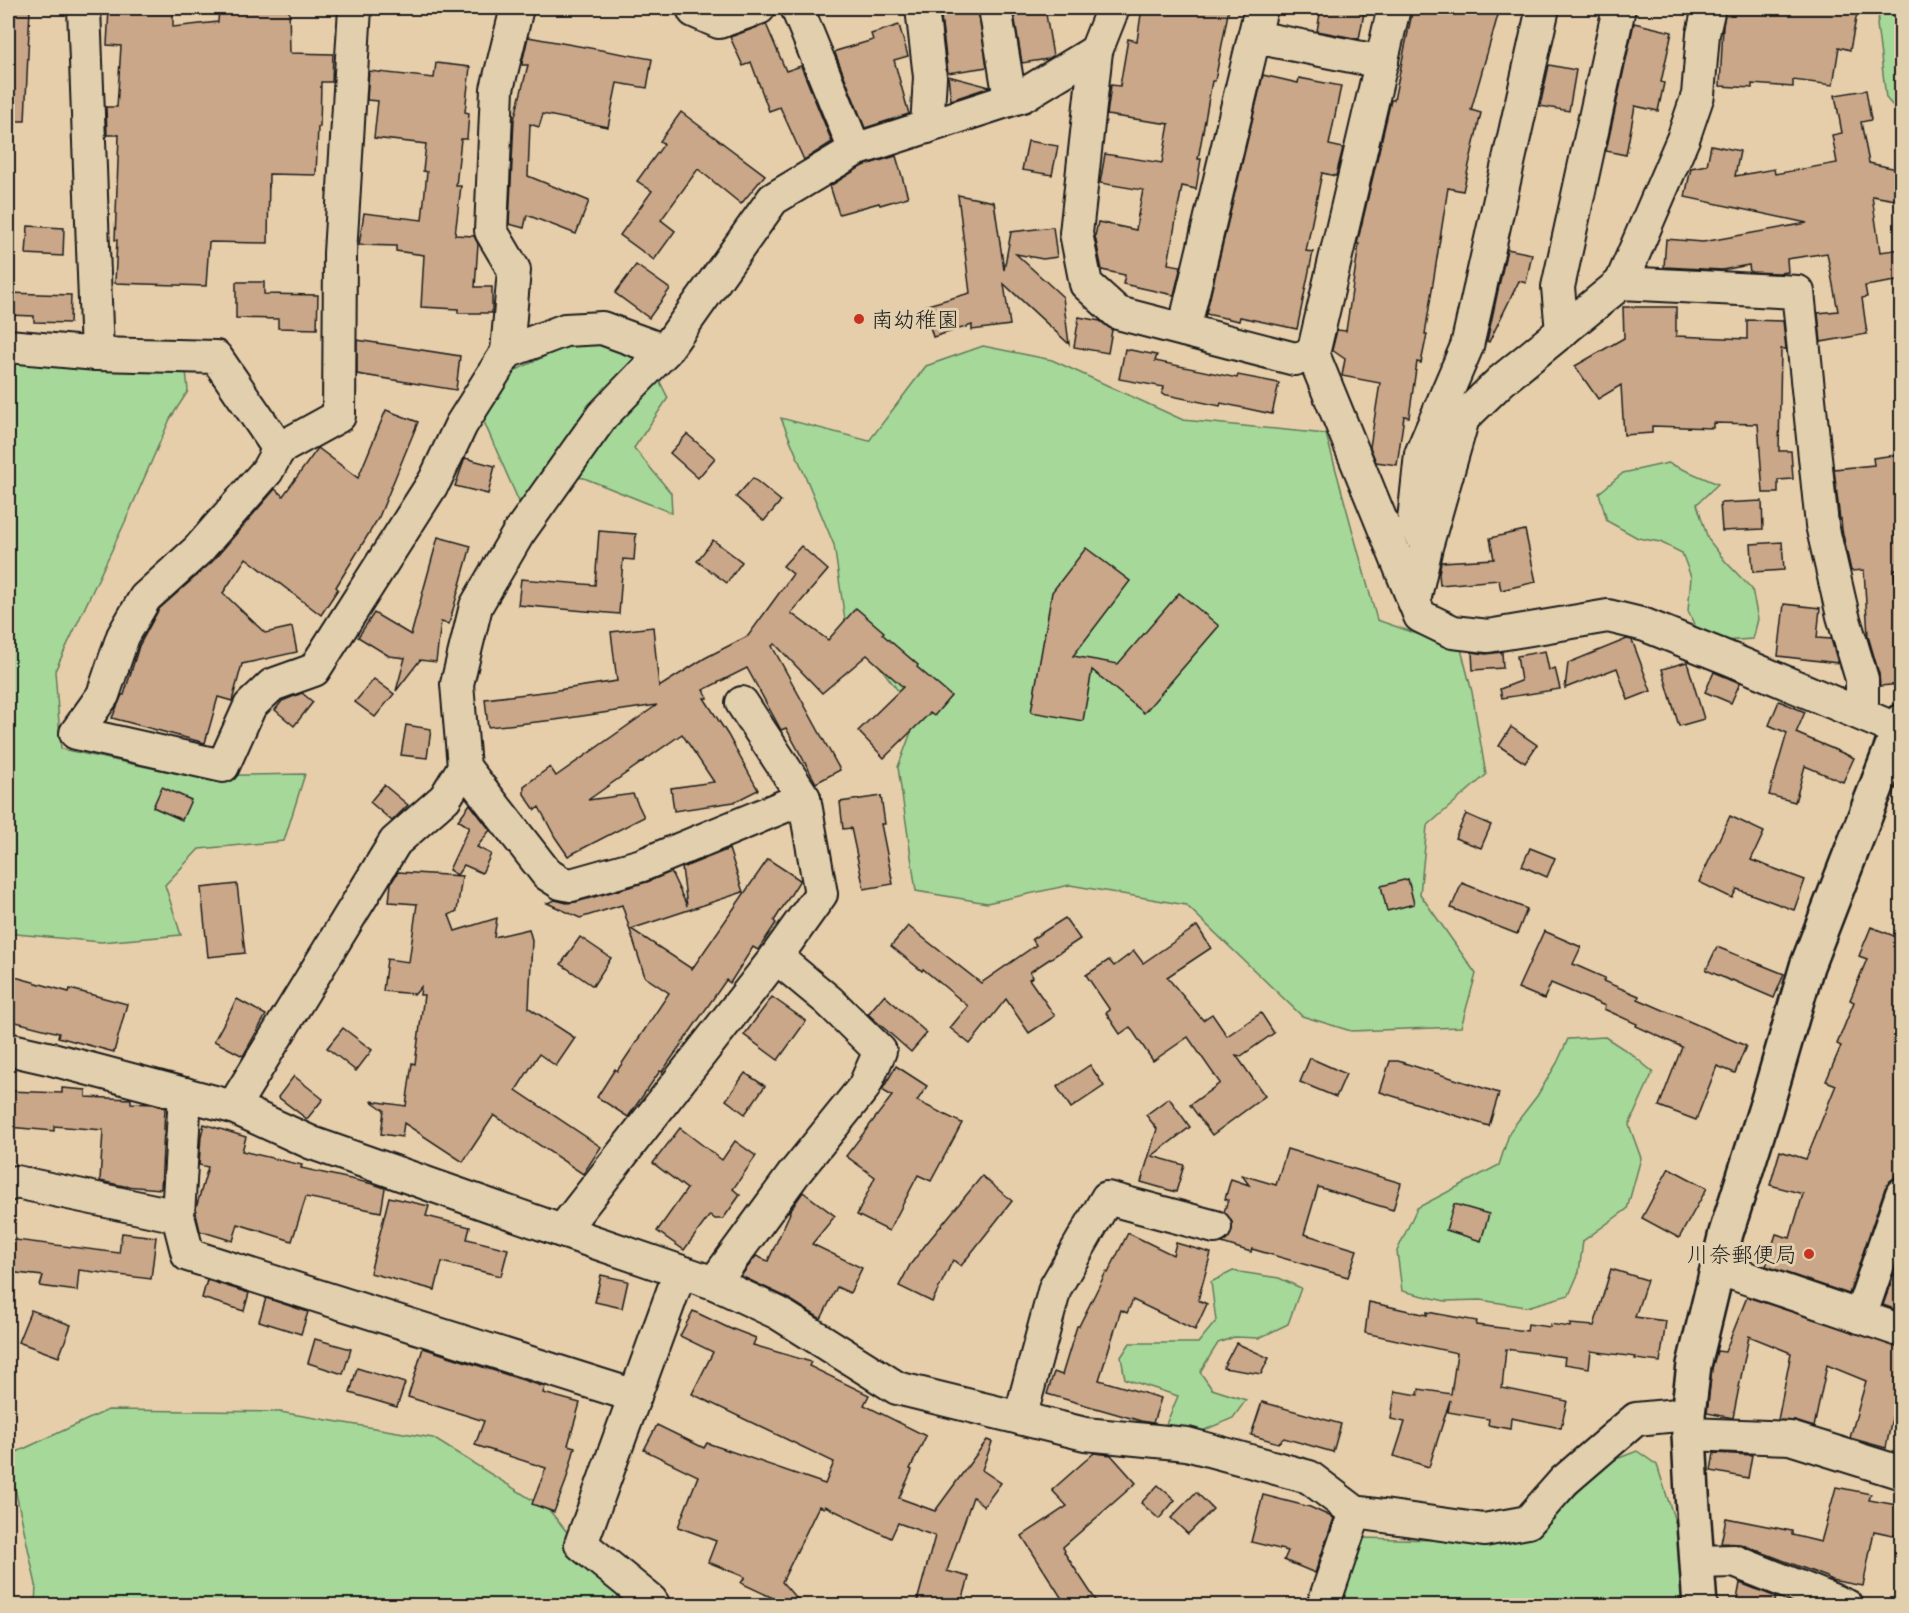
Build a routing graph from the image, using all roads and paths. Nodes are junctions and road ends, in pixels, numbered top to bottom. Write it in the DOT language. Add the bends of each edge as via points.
graph roads {
  1 [pos="84,8"];
  2 [pos="355,8"];
  3 [pos="517,8"];
  4 [pos="693,8"];
  5 [pos="759,8"];
  6 [pos="797,8"];
  7 [pos="922,8"];
  8 [pos="995,8"];
  9 [pos="1113,8"];
  10 [pos="1394,8"];
  11 [pos="1543,8"];
  12 [pos="1618,8"];
  13 [pos="1709,8"];
  14 [pos="1258,22"];
  15 [pos="1096,51"];
  16 [pos="1382,62"];
  17 [pos="1010,99"];
  18 [pos="927,127"];
  19 [pos="855,150"];
  20 [pos="1621,283"];
  21 [pos="1184,330"];
  22 [pos="1562,332"];
  23 [pos="8,346"];
  24 [pos="665,351"];
  25 [pos="507,352"];
  26 [pos="97,354"];
  27 [pos="1313,354"];
  28 [pos="279,448"];
  29 [pos="1426,547"];
  30 [pos="1414,601"];
  31 [pos="742,703"];
  32 [pos="1862,714"];
  33 [pos="1900,725"];
  34 [pos="464,767"];
  35 [pos="804,798"];
  36 [pos="776,957"];
  37 [pos="8,1049"];
  38 [pos="184,1094"];
  39 [pos="233,1107"];
  40 [pos="8,1185"];
  41 [pos="1902,1194"];
  42 [pos="178,1216"];
  43 [pos="1215,1227"];
  44 [pos="562,1231"];
  45 [pos="1718,1268"];
  46 [pos="680,1272"];
  47 [pos="714,1283"];
  48 [pos="1860,1317"];
  49 [pos="1902,1331"];
  50 [pos="634,1396"];
  51 [pos="1020,1418"];
  52 [pos="1689,1424"];
  53 [pos="1902,1473"];
  54 [pos="1354,1512"];
  55 [pos="1697,1562"];
  56 [pos="654,1605"];
  57 [pos="1323,1605"];
  58 [pos="1700,1605"];
  59 [pos="1847,1605"];
  1 -- 26 [label="street"];
  2 -- 28 [label="street" via="340,253 339,416"];
  3 -- 25 [label="street" via="497,89 491,231 514,270"];
  4 -- 5 [label="street" via="719,22"];
  6 -- 19 [label="street"];
  7 -- 18 [label="street" via="930,77"];
  8 -- 17 [label="street"];
  9 -- 15 [label="street"];
  10 -- 16 [label="street"];
  11 -- 29 [label="street" via="1467,346 1421,454 1414,520"];
  12 -- 22 [label="street" via="1558,287"];
  13 -- 20 [label="street" via="1698,95"];
  14 -- 16 [label="street"];
  14 -- 21 [label="street"];
  15 -- 17 [label="street" via="1022,96"];
  15 -- 21 [label="street" via="1076,233 1086,284 1118,313"];
  16 -- 27 [label="street"];
  17 -- 18 [label="street"];
  18 -- 19 [label="street"];
  19 -- 24 [label="street" via="773,199"];
  20 -- 22 [label="street"];
  20 -- 32 [label="street" via="1798,292 1822,525 1862,679"];
  21 -- 27 [label="street" via="1295,359"];
  22 -- 29 [label="street" via="1501,381 1463,418"];
  23 -- 26 [label="street"];
  24 -- 25 [label="street" via="602,328 565,330"];
  24 -- 34 [label="street" via="602,416 518,534 476,606 458,684"];
  25 -- 28 [label="street" via="461,425 435,480 314,670 272,685 250,706 223,766 76,733 103,695 123,636 145,598 198,550 267,471"];
  26 -- 28 [label="street" via="216,357"];
  27 -- 30 [label="street"];
  29 -- 30 [label="street"];
  30 -- 32 [label="street" via="1420,616 1453,632 1476,635 1608,616 1645,625"];
  31 -- 35 [label="street"];
  32 -- 33 [label="street"];
  33 -- 45 [label="street" via="1807,966"];
  34 -- 35 [label="street" via="547,874 571,885 642,866"];
  34 -- 39 [label="street" via="445,798 395,842"];
  35 -- 36 [label="street" via="821,894"];
  36 -- 44 [label="street"];
  36 -- 47 [label="street" via="829,1001 880,1052 864,1087"];
  37 -- 38 [label="street"];
  38 -- 39 [label="street"];
  38 -- 42 [label="street"];
  39 -- 44 [label="street" via="312,1143"];
  40 -- 42 [label="street" via="16,1182"];
  41 -- 48 [label="street"];
  42 -- 50 [label="street" via="188,1255"];
  43 -- 51 [label="street" via="1107,1198 1055,1288"];
  44 -- 46 [label="street"];
  45 -- 48 [label="street"];
  45 -- 52 [label="street" via="1694,1365"];
  46 -- 47 [label="street"];
  46 -- 50 [label="street"];
  47 -- 51 [label="street" via="778,1313 897,1388"];
  48 -- 49 [label="street"];
  50 -- 56 [label="street" via="581,1544"];
  51 -- 54 [label="street" via="1085,1434 1187,1444 1309,1477"];
  52 -- 53 [label="street" via="1790,1438"];
  52 -- 54 [label="street" via="1636,1419 1564,1481 1528,1522 1484,1530"];
  52 -- 55 [label="street"];
  54 -- 57 [label="street"];
  55 -- 58 [label="street"];
  55 -- 59 [label="street" via="1734,1561"];
}
